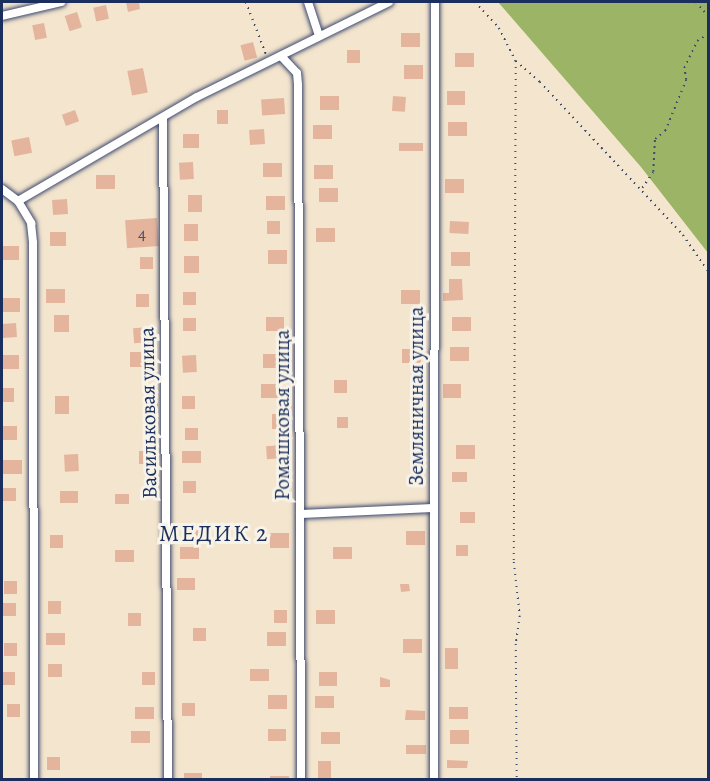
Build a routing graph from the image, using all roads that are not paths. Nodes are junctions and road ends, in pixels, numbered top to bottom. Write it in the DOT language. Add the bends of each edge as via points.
graph roads {
  1 [pos="61,2"];
  2 [pos="308,2"];
  3 [pos="389,2"];
  4 [pos="435,2"];
  5 [pos="46,3"];
  6 [pos="2,16"];
  7 [pos="319,35"];
  8 [pos="281,56"];
  9 [pos="163,119"];
  10 [pos="2,189"];
  11 [pos="9,195"];
  12 [pos="18,201"];
  13 [pos="2,202"];
  14 [pos="434,508"];
  15 [pos="300,514"];
  16 [pos="34,780"];
  17 [pos="168,780"];
  18 [pos="301,780"];
  19 [pos="434,780"];
  1 -- 5 [label="street"];
  2 -- 7 [label="street"];
  3 -- 7 [label="street"];
  4 -- 14 [label="street, Земляничная улица"];
  5 -- 6 [label="street"];
  7 -- 8 [label="street"];
  8 -- 9 [label="street"];
  8 -- 15 [label="street, Ромашковая улица" via="297,73 298,85"];
  9 -- 12 [label="street"];
  9 -- 17 [label="street, Васильковая улица"];
  10 -- 11 [label="street"];
  11 -- 12 [label="street"];
  11 -- 13 [label="street"];
  12 -- 16 [label="street" via="32,223 33,243"];
  14 -- 15 [label="street"];
  14 -- 19 [label="street, Земляничная улица"];
  15 -- 18 [label="street, Ромашковая улица"];
}
